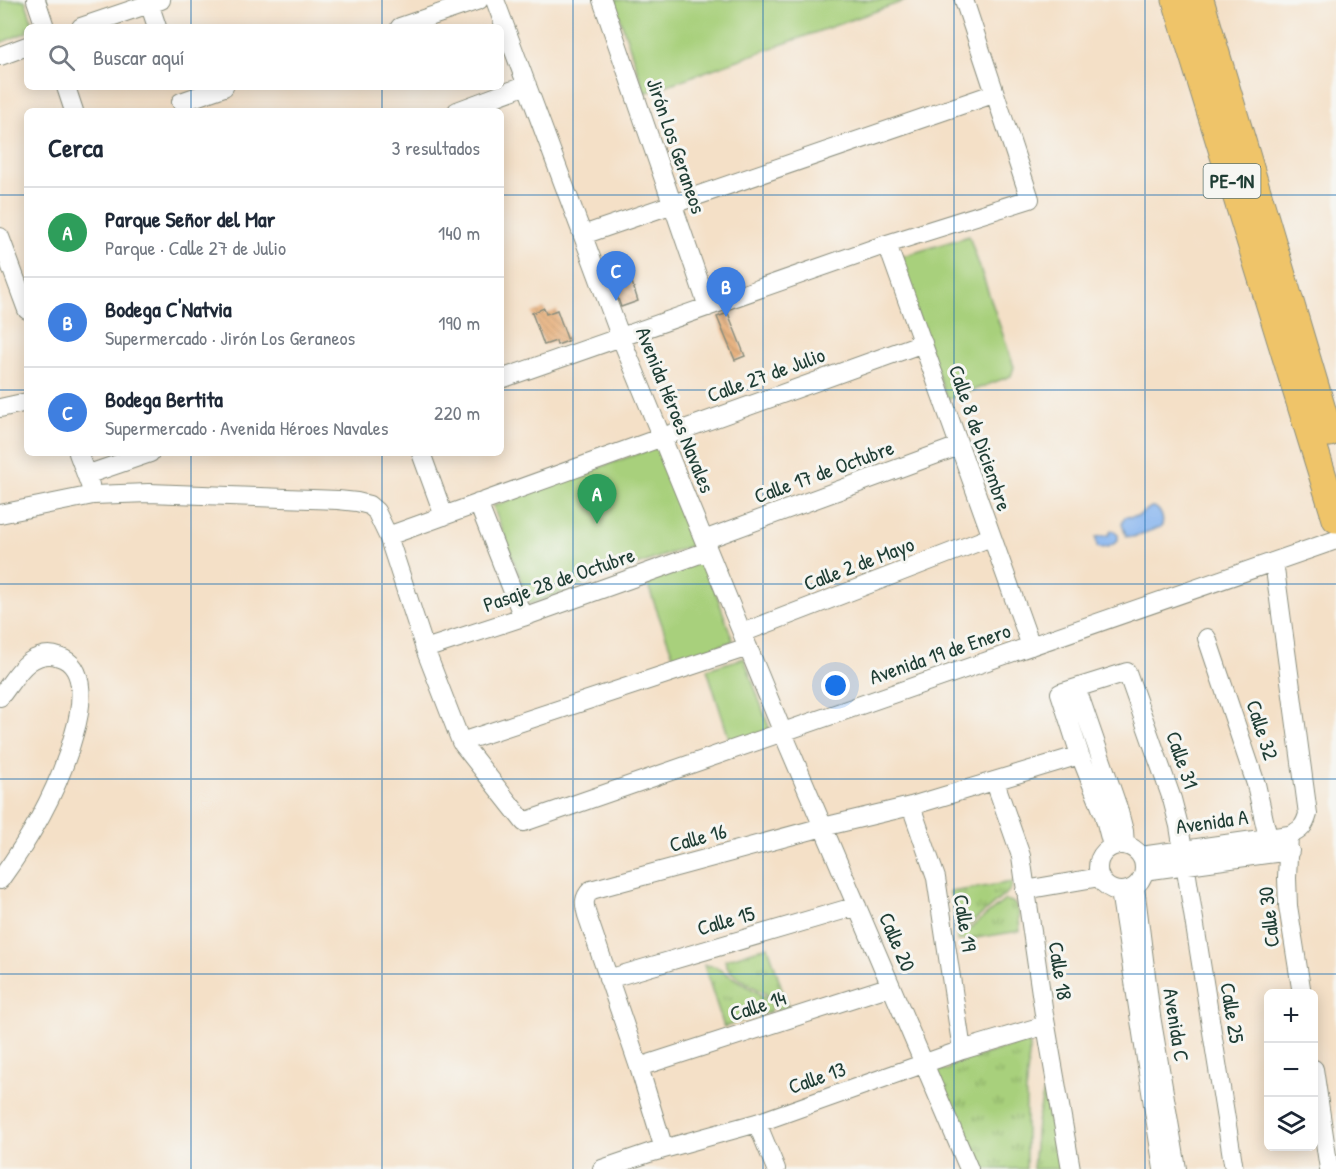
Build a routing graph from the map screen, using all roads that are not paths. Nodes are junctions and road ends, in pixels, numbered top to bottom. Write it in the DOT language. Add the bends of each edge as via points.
graph roads {
  1 [pos="36,0"];
  2 [pos="479,0"];
  3 [pos="495,0"];
  4 [pos="602,0"];
  5 [pos="964,0"];
  6 [pos="1176,0"];
  7 [pos="1200,0"];
  8 [pos="153,1"];
  9 [pos="44,24"];
  10 [pos="89,24"];
  11 [pos="157,24"];
  12 [pos="409,24"];
  13 [pos="24,47"];
  14 [pos="0,56"];
  15 [pos="527,85"];
  16 [pos="67,90"];
  17 [pos="214,90"];
  18 [pos="993,94"];
  19 [pos="180,100"];
  20 [pos="73,108"];
  21 [pos="465,108"];
  22 [pos="672,204"];
  23 [pos="582,235"];
  24 [pos="0,237"];
  25 [pos="887,244"];
  26 [pos="24,302"];
  27 [pos="708,307"];
  28 [pos="621,338"];
  29 [pos="923,343"];
  30 [pos="504,376"];
  31 [pos="24,403"];
  32 [pos="0,408"];
  33 [pos="662,437"];
  34 [pos="959,446"];
  35 [pos="1336,454"];
  36 [pos="79,456"];
  37 [pos="141,456"];
  38 [pos="423,456"];
  39 [pos="86,475"];
  40 [pos="93,495"];
  41 [pos="478,503"];
  42 [pos="0,514"];
  43 [pos="444,516"];
  44 [pos="1336,519"];
  45 [pos="388,536"];
  46 [pos="991,537"];
  47 [pos="1336,540"];
  48 [pos="706,546"];
  49 [pos="1274,562"];
  50 [pos="523,617"];
  51 [pos="1207,638"];
  52 [pos="745,640"];
  53 [pos="1031,646"];
  54 [pos="425,650"];
  55 [pos="1068,691"];
  56 [pos="0,697"];
  57 [pos="785,738"];
  58 [pos="461,742"];
  59 [pos="1080,755"];
  60 [pos="995,782"];
  61 [pos="911,806"];
  62 [pos="823,827"];
  63 [pos="1268,838"];
  64 [pos="1289,843"];
  65 [pos="1118,846"];
  66 [pos="1184,857"];
  67 [pos="1143,863"];
  68 [pos="1099,872"];
  69 [pos="0,880"];
  70 [pos="1024,884"];
  71 [pos="1128,889"];
  72 [pos="857,906"];
  73 [pos="608,979"];
  74 [pos="891,986"];
  75 [pos="1301,989"];
  76 [pos="1047,1025"];
  77 [pos="962,1050"];
  78 [pos="924,1064"];
  79 [pos="639,1068"];
  80 [pos="1318,1096"];
  81 [pos="758,1122"];
  82 [pos="664,1149"];
  83 [pos="602,1169"];
  84 [pos="776,1169"];
  85 [pos="969,1169"];
  86 [pos="1071,1169"];
  87 [pos="1163,1169"];
  88 [pos="1177,1169"];
  89 [pos="1234,1169"];
  90 [pos="1329,1169"];
  1 -- 9 [label="street"];
  2 -- 12 [label="street"];
  3 -- 15 [label="street, Avenida Héroes Navales"];
  4 -- 22 [label="street, Jirón Los Geraneos"];
  5 -- 18 [label="street"];
  6 -- 44 [label="highway, PE-1N"];
  7 -- 35 [label="highway, PE-1N"];
  8 -- 10 [label="street"];
  8 -- 11 [label="street"];
  13 -- 14 [label="street"];
  15 -- 21 [label="street"];
  15 -- 23 [label="street, Avenida Héroes Navales"];
  16 -- 20 [label="street"];
  17 -- 19 [label="street"];
  18 -- 22 [label="street"];
  18 -- 25 [label="street" via="1030,199"];
  22 -- 23 [label="street"];
  22 -- 27 [label="street, Jirón Los Geraneos"];
  23 -- 28 [label="street, Avenida Héroes Navales"];
  24 -- 26 [label="street"];
  25 -- 27 [label="street"];
  25 -- 29 [label="street, Calle 8 de Diciembre"];
  27 -- 28 [label="street"];
  28 -- 30 [label="street"];
  28 -- 33 [label="street, Avenida Héroes Navales"];
  29 -- 33 [label="street, Calle 27 de Julio"];
  29 -- 34 [label="street, Calle 8 de Diciembre"];
  31 -- 32 [label="street"];
  33 -- 41 [label="street, Calle 27 de Julio"];
  33 -- 48 [label="street, Avenida Héroes Navales"];
  34 -- 46 [label="street, Calle 8 de Diciembre"];
  34 -- 48 [label="street, Calle 17 de Octubre"];
  36 -- 39 [label="street"];
  37 -- 39 [label="street"];
  38 -- 43 [label="street"];
  39 -- 40 [label="street"];
  40 -- 42 [label="street"];
  40 -- 45 [label="street" via="149,493 357,502 376,512"];
  41 -- 43 [label="street, Calle 27 de Julio"];
  41 -- 50 [label="street"];
  43 -- 45 [label="street, Calle 27 de Julio"];
  45 -- 54 [label="street"];
  46 -- 52 [label="street, Calle 2 de Mayo"];
  46 -- 53 [label="street, Calle 8 de Diciembre"];
  47 -- 49 [label="street, Avenida 19 de Enero"];
  48 -- 50 [label="street, Pasaje 28 de Octubre"];
  48 -- 52 [label="street, Avenida Héroes Navales"];
  49 -- 53 [label="street, Avenida 19 de Enero"];
  49 -- 64 [label="street" via="1308,814"];
  50 -- 54 [label="street, Pasaje 28 de Octubre"];
  51 -- 63 [label="street, Calle 32" via="1256,784"];
  52 -- 57 [label="street, Avenida Héroes Navales"];
  52 -- 58 [label="street, Calle 2 de Mayo"];
  53 -- 57 [label="street, Avenida 19 de Enero"];
  54 -- 58 [label="street"];
  55 -- 59 [label="street"];
  55 -- 65 [label="street" via="1122,821"];
  55 -- 66 [label="street, Calle 31" via="1127,672 1172,799"];
  56 -- 69 [label="street" via="27,663 38,657 64,658 77,672 80,684 79,715 64,766 36,824"];
  57 -- 58 [label="street, Avenida 19 de Enero" via="524,822"];
  57 -- 62 [label="street, Calle 20"];
  59 -- 60 [label="street, Calle 16"];
  59 -- 65 [label="street"];
  60 -- 61 [label="street, Calle 16"];
  60 -- 70 [label="street, Calle 18" via="1019,850"];
  61 -- 62 [label="street, Calle 16"];
  61 -- 77 [label="street, Calle 19" via="936,878"];
  62 -- 72 [label="street, Calle 20"];
  62 -- 73 [label="street, Calle 16" via="591,890 584,903"];
  63 -- 64 [label="street, Avenida A"];
  63 -- 66 [label="street, Avenida A"];
  64 -- 66 [label="street, Avenida A"];
  64 -- 75 [label="street, Calle 30" via="1288,906"];
  65 -- 67 [label="street" via="1131,847"];
  65 -- 68 [label="street" via="1102,855"];
  66 -- 67 [label="street, Avenida A"];
  66 -- 89 [label="street, Calle 25"];
  67 -- 71 [label="street" via="1143,877"];
  68 -- 70 [label="street"];
  68 -- 71 [label="street" via="1108,887"];
  70 -- 76 [label="street, Calle 18"];
  71 -- 87 [label="street, Avenida C"];
  71 -- 88 [label="street, Avenida C"];
  72 -- 73 [label="street, Calle 15"];
  72 -- 74 [label="street, Calle 20"];
  73 -- 79 [label="street, Calle 16"];
  74 -- 78 [label="street, Calle 20"];
  74 -- 79 [label="street, Calle 14"];
  76 -- 77 [label="street, Calle 13"];
  76 -- 86 [label="street, Calle 18"];
  77 -- 78 [label="street, Calle 13"];
  78 -- 81 [label="street, Calle 13"];
  78 -- 85 [label="street, Calle 20"];
  79 -- 82 [label="street, Calle 16"];
  80 -- 90 [label="street"];
  81 -- 82 [label="street, Calle 13"];
  81 -- 84 [label="street"];
  82 -- 83 [label="street, Calle 13"];
}
